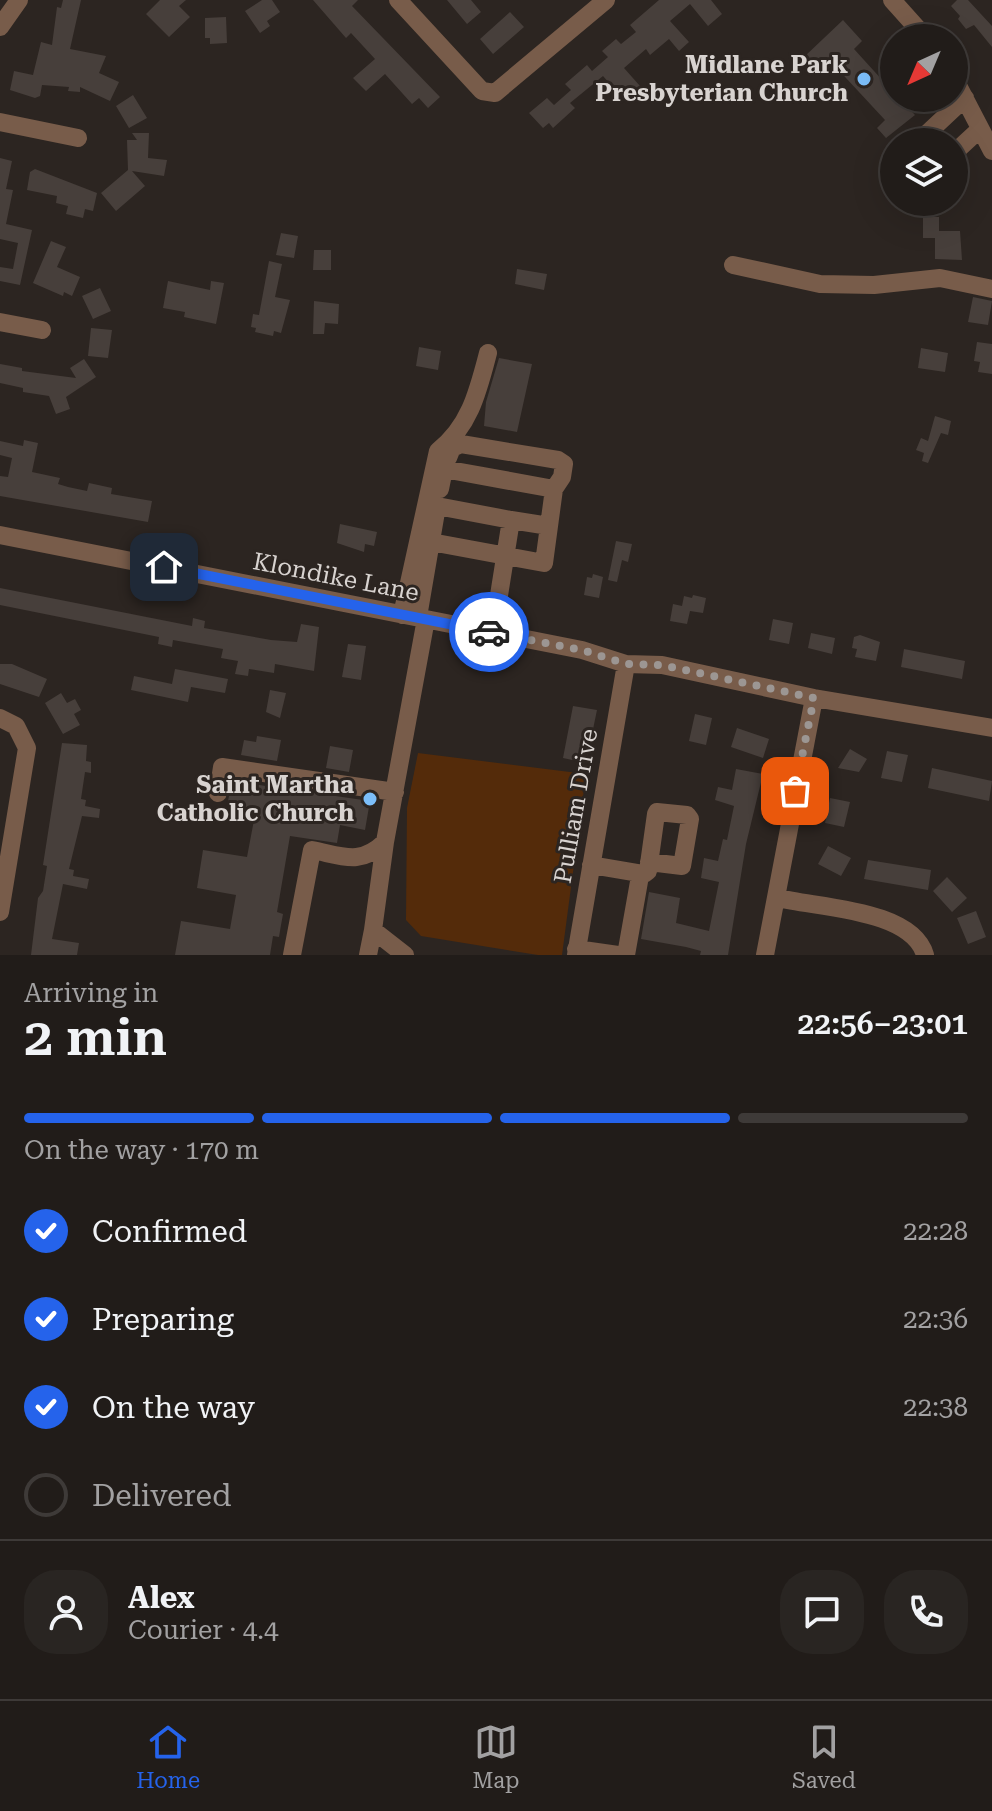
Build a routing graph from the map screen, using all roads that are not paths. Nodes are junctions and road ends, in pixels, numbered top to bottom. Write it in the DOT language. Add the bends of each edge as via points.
graph roads {
  1 [pos="19,0"];
  2 [pos="398,0"];
  3 [pos="606,0"];
  4 [pos="892,0"];
  5 [pos="913,24"];
  6 [pos="0,27"];
  7 [pos="968,104"];
  8 [pos="950,112"];
  9 [pos="0,122"];
  10 [pos="933,128"];
  11 [pos="980,129"];
  12 [pos="78,138"];
  13 [pos="968,140"];
  14 [pos="992,151"];
  15 [pos="733,265"];
  16 [pos="992,289"];
  17 [pos="0,322"];
  18 [pos="42,330"];
  19 [pos="488,353"];
  20 [pos="444,469"];
  21 [pos="554,489"];
  22 [pos="437,506"];
  23 [pos="511,520"];
  24 [pos="549,526"];
  25 [pos="0,535"];
  26 [pos="431,542"];
  27 [pos="505,557"];
  28 [pos="415,617"];
  29 [pos="493,633"];
  30 [pos="626,664"];
  31 [pos="814,698"];
  32 [pos="0,718"];
  33 [pos="992,728"];
  34 [pos="395,792"];
  35 [pos="218,793"];
  36 [pos="385,842"];
  37 [pos="591,865"];
  38 [pos="778,898"];
  39 [pos="0,912"];
  40 [pos="373,930"];
  41 [pos="576,952"];
  42 [pos="292,955"];
  43 [pos="368,955"];
  44 [pos="405,955"];
  45 [pos="618,955"];
  46 [pos="626,955"];
  47 [pos="765,955"];
  48 [pos="925,955"];
  1 -- 6 [label="street"];
  2 -- 3 [label="street" via="487,93 502,89"];
  4 -- 5 [label="street"];
  7 -- 11 [label="street"];
  8 -- 10 [label="street"];
  9 -- 12 [label="street"];
  11 -- 13 [label="street"];
  11 -- 14 [label="street"];
  15 -- 16 [label="street" via="820,284 940,278"];
  17 -- 18 [label="street"];
  19 -- 28 [label="street" via="467,419 438,451"];
  20 -- 21 [label="street"];
  20 -- 21 [label="street" via="452,448 461,444 558,460 564,464"];
  20 -- 22 [label="street"];
  21 -- 24 [label="street"];
  22 -- 23 [label="street"];
  22 -- 26 [label="street"];
  23 -- 24 [label="street"];
  23 -- 27 [label="street"];
  24 -- 27 [label="street" via="544,563"];
  25 -- 28 [label="street, Klondike Lane"];
  26 -- 27 [label="street"];
  26 -- 28 [label="street"];
  27 -- 29 [label="street"];
  28 -- 29 [label="street, Klondike Lane"];
  28 -- 34 [label="street"];
  29 -- 30 [label="street, Klondike Lane"];
  30 -- 31 [label="street, Klondike Lane" via="662,665"];
  30 -- 37 [label="street, Pulliam Drive"];
  31 -- 33 [label="street, Klondike Lane"];
  31 -- 38 [label="street"];
  32 -- 39 [label="street" via="16,726 27,748"];
  34 -- 35 [label="street" via="222,767"];
  34 -- 36 [label="street"];
  36 -- 40 [label="street"];
  36 -- 42 [label="street" via="361,858 312,850"];
  37 -- 41 [label="street, Pulliam Drive"];
  37 -- 46 [label="street" via="644,869"];
  38 -- 47 [label="street"];
  38 -- 48 [label="street" via="899,924 919,940"];
  40 -- 43 [label="street"];
  40 -- 44 [label="street"];
  41 -- 45 [label="street"];
}
